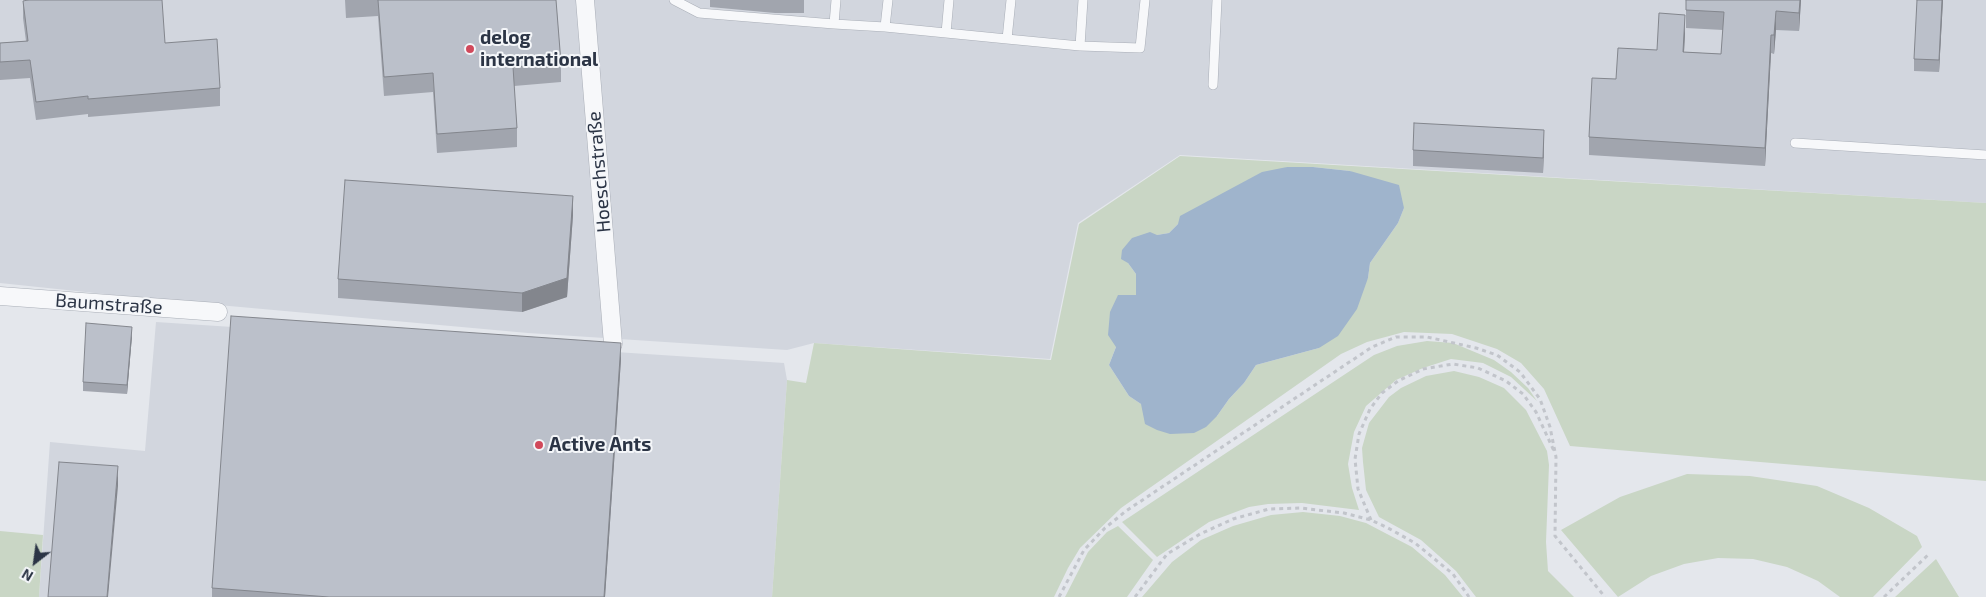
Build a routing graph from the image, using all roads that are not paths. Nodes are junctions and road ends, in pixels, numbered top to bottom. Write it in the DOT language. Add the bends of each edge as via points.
graph roads {
  1 [pos="585,0"];
  2 [pos="674,0"];
  3 [pos="836,0"];
  4 [pos="888,0"];
  5 [pos="949,0"];
  6 [pos="1011,0"];
  7 [pos="1083,0"];
  8 [pos="1144,0"];
  9 [pos="1217,0"];
  10 [pos="834,24"];
  11 [pos="885,27"];
  12 [pos="946,32"];
  13 [pos="1007,39"];
  14 [pos="1080,46"];
  15 [pos="1213,85"];
  16 [pos="1795,143"];
  17 [pos="1986,156"];
  18 [pos="0,296"];
  19 [pos="218,312"];
  20 [pos="613,344"];
  1 -- 20 [label="street, Hoeschstraße"];
  2 -- 10 [label="lane" via="699,13"];
  3 -- 10 [label="lane"];
  4 -- 11 [label="lane"];
  5 -- 12 [label="lane"];
  6 -- 13 [label="lane"];
  7 -- 14 [label="lane"];
  8 -- 14 [label="lane" via="1140,48"];
  9 -- 15 [label="lane"];
  10 -- 11 [label="lane"];
  11 -- 12 [label="lane"];
  12 -- 13 [label="lane"];
  13 -- 14 [label="lane"];
  16 -- 17 [label="lane"];
  18 -- 19 [label="street, Baumstraße"];
}
